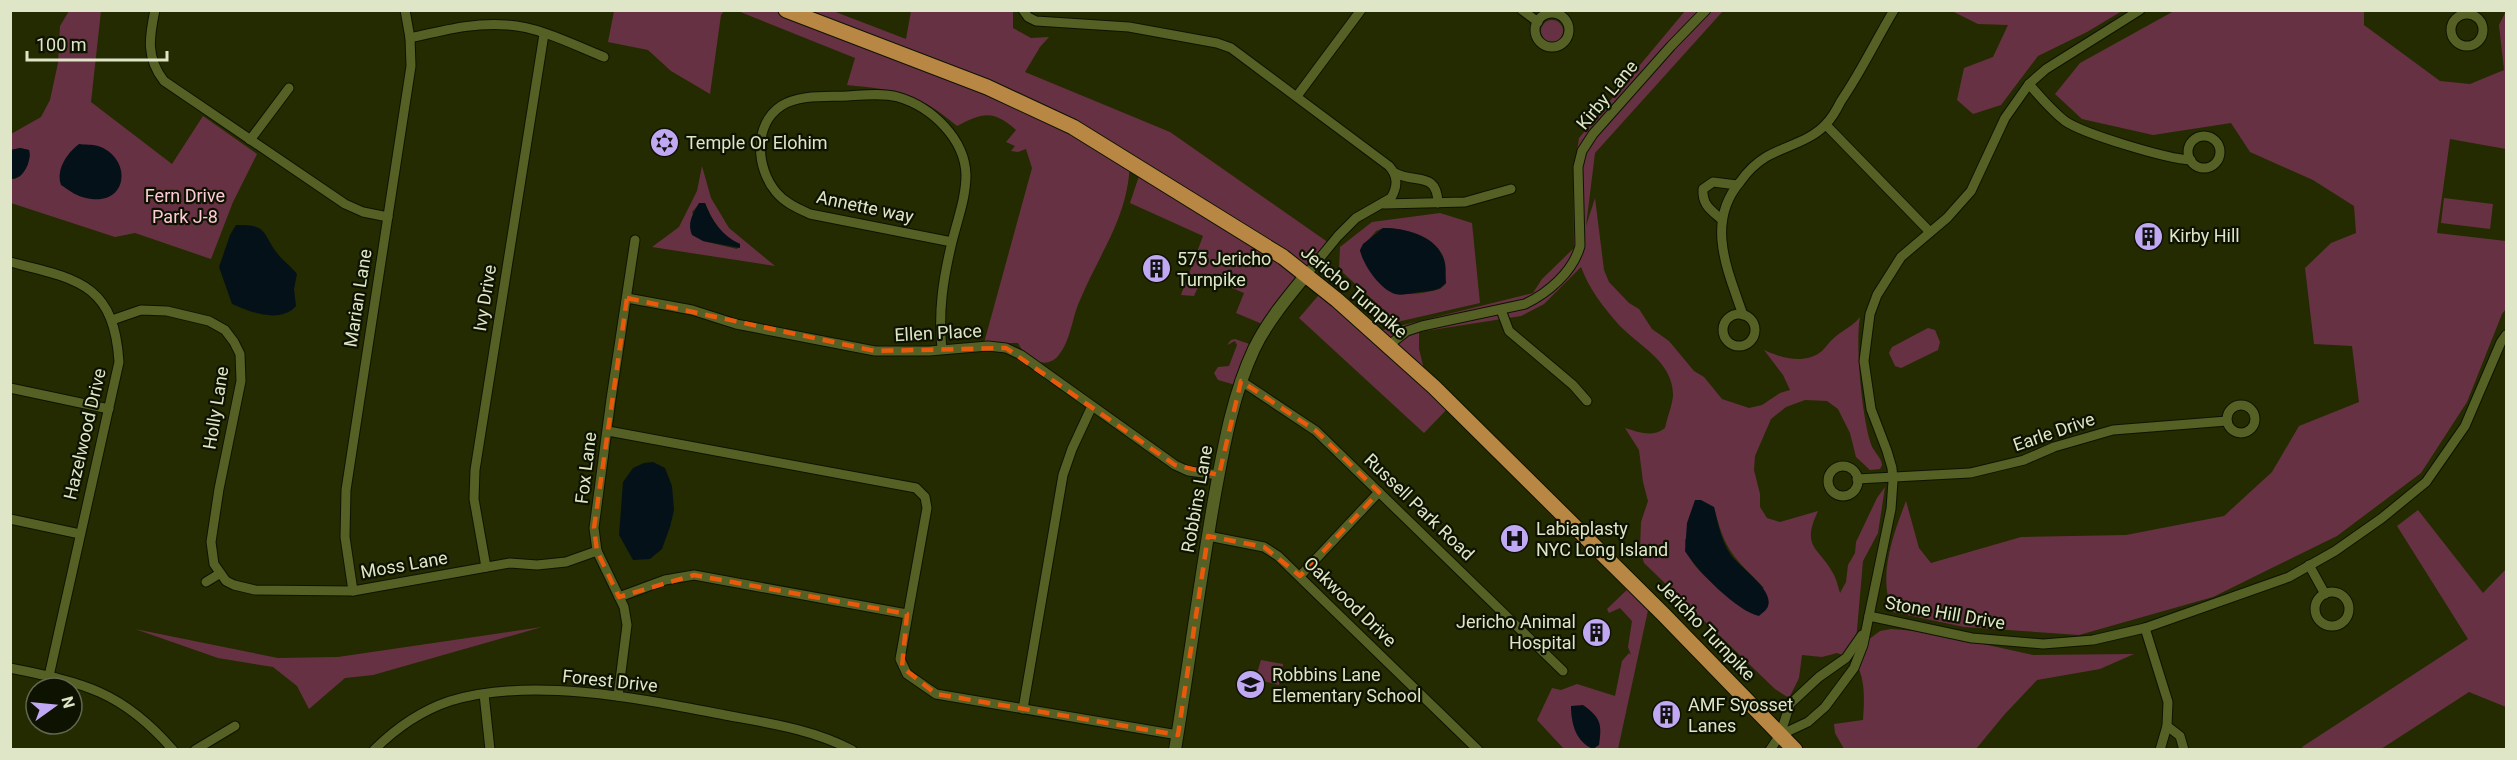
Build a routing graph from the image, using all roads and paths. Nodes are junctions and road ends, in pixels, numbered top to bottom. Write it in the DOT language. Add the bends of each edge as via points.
graph roads {
  1 [pos="155,10"];
  2 [pos="405,10"];
  3 [pos="786,10"];
  4 [pos="1023,10"];
  5 [pos="1361,10"];
  6 [pos="1522,10"];
  7 [pos="1706,10"];
  8 [pos="1894,10"];
  9 [pos="2140,10"];
  10 [pos="1538,22"];
  11 [pos="544,34"];
  12 [pos="410,38"];
  13 [pos="604,57"];
  14 [pos="2029,84"];
  15 [pos="289,88"];
  16 [pos="1297,96"];
  17 [pos="1826,125"];
  18 [pos="250,140"];
  19 [pos="2191,160"];
  20 [pos="1395,172"];
  21 [pos="1737,185"];
  22 [pos="1511,189"];
  23 [pos="1438,203"];
  24 [pos="1384,204"];
  25 [pos="388,217"];
  26 [pos="1721,219"];
  27 [pos="1930,232"];
  28 [pos="635,240"];
  29 [pos="952,242"];
  30 [pos="10,262"];
  31 [pos="1306,275"];
  32 [pos="627,298"];
  33 [pos="1501,310"];
  34 [pos="1743,315"];
  35 [pos="112,320"];
  36 [pos="2506,335"];
  37 [pos="1389,345"];
  38 [pos="942,349"];
  39 [pos="1241,381"];
  40 [pos="10,388"];
  41 [pos="1587,401"];
  42 [pos="1092,406"];
  43 [pos="109,409"];
  44 [pos="2226,421"];
  45 [pos="608,430"];
  46 [pos="1219,475"];
  47 [pos="1893,477"];
  48 [pos="1857,479"];
  49 [pos="1379,492"];
  50 [pos="10,519"];
  51 [pos="80,534"];
  52 [pos="1208,536"];
  53 [pos="597,551"];
  54 [pos="2309,566"];
  55 [pos="486,567"];
  56 [pos="219,574"];
  57 [pos="1300,576"];
  58 [pos="206,582"];
  59 [pos="353,591"];
  60 [pos="2325,594"];
  61 [pos="619,597"];
  62 [pos="907,614"];
  63 [pos="1869,616"];
  64 [pos="1866,628"];
  65 [pos="2145,628"];
  66 [pos="10,668"];
  67 [pos="1563,671"];
  68 [pos="49,676"];
  69 [pos="84,686"];
  70 [pos="484,694"];
  71 [pos="618,696"];
  72 [pos="1023,709"];
  73 [pos="235,726"];
  74 [pos="2167,726"];
  75 [pos="1178,735"];
  76 [pos="1780,735"];
  77 [pos="173,750"];
  78 [pos="195,750"];
  79 [pos="374,750"];
  80 [pos="490,750"];
  81 [pos="852,750"];
  82 [pos="1175,750"];
  83 [pos="1478,750"];
  84 [pos="1770,750"];
  85 [pos="1795,750"];
  86 [pos="2160,750"];
  87 [pos="2184,750"];
  1 -- 18 [label="street" via="149,42 156,70 164,81"];
  2 -- 12 [label="street, Marian Lane"];
  3 -- 31 [label="main road, Jericho Turnpike" via="987,87 1073,127 1259,241"];
  4 -- 16 [label="street" via="1036,21 1129,27 1216,43 1231,48"];
  5 -- 16 [label="street"];
  6 -- 10 [label="street"];
  7 -- 33 [label="street, Kirby Lane" via="1608,116 1582,151 1578,167 1577,257 1540,296"];
  8 -- 17 [label="street"];
  9 -- 14 [label="street, Stone Hill Drive" via="2046,69"];
  11 -- 12 [label="street" via="488,24"];
  11 -- 13 [label="street"];
  11 -- 55 [label="street, Ivy Drive" via="475,470 474,500"];
  12 -- 25 [label="street, Marian Lane" via="411,66"];
  14 -- 19 [label="street" via="2067,122 2143,150"];
  14 -- 27 [label="street, Stone Hill Drive" via="2005,117 1971,191"];
  15 -- 18 [label="street"];
  16 -- 20 [label="street"];
  17 -- 21 [label="street" via="1766,157"];
  17 -- 27 [label="street"];
  18 -- 25 [label="street" via="345,204"];
  20 -- 23 [label="street" via="1432,183 1437,189"];
  20 -- 24 [label="street" via="1395,190"];
  21 -- 26 [label="street"];
  21 -- 26 [label="street" via="1713,182 1703,189 1706,206"];
  22 -- 23 [label="street" via="1474,200"];
  23 -- 24 [label="street"];
  24 -- 31 [label="street" via="1356,218"];
  25 -- 59 [label="street, Marian Lane" via="346,489 345,537"];
  26 -- 34 [label="street" via="1725,267"];
  27 -- 47 [label="street, Stone Hill Drive" via="1901,257 1887,277 1870,314 1865,339 1871,409"];
  28 -- 32 [label="street, Fox Lane"];
  29 -- 29 [label="street, Annette way" via="966,174 961,151 951,134 927,112 897,97 866,95 793,100 780,106 768,121 761,136 760,159 776,192 791,205 810,214"];
  29 -- 38 [label="street, Annette way" via="942,286"];
  30 -- 35 [label="street, Hazelwood Drive" via="69,277 92,293"];
  31 -- 37 [label="main road, Jericho Turnpike"];
  31 -- 39 [label="street, Robbins Lane" via="1258,342"];
  32 -- 38 [label="street, Ellen Place" via="874,351"];
  32 -- 45 [label="street, Fox Lane"];
  33 -- 37 [label="street, Kirby Lane" via="1422,326 1407,331"];
  33 -- 41 [label="street" via="1509,331"];
  35 -- 43 [label="street, Hazelwood Drive" via="119,362"];
  35 -- 56 [label="street, Holly Lane" via="141,310 156,310 209,321 225,330 240,354 241,381 211,542"];
  36 -- 54 [label="street, Stone Hill Drive" via="2465,426 2426,482 2382,518"];
  37 -- 76 [label="main road, Jericho Turnpike" via="1539,490"];
  38 -- 42 [label="street, Ellen Place" via="1006,348"];
  39 -- 46 [label="street, Robbins Lane"];
  39 -- 49 [label="street, Russell Park Road" via="1316,431"];
  40 -- 43 [label="street"];
  42 -- 46 [label="street, Ellen Place" via="1175,465"];
  42 -- 72 [label="street" via="1063,475"];
  43 -- 51 [label="street, Hazelwood Drive"];
  44 -- 47 [label="street, Earle Drive" via="2113,430 1991,469"];
  45 -- 53 [label="street, Fox Lane" via="594,528"];
  45 -- 62 [label="street" via="920,490 927,508"];
  46 -- 52 [label="street, Robbins Lane"];
  47 -- 48 [label="street, Earle Drive"];
  47 -- 63 [label="street, Stone Hill Drive" via="1891,509"];
  49 -- 57 [label="street"];
  49 -- 67 [label="street, Russell Park Road"];
  50 -- 51 [label="street"];
  51 -- 68 [label="street, Hazelwood Drive"];
  52 -- 57 [label="street, Oakwood Drive" via="1264,547"];
  52 -- 75 [label="street, Robbins Lane"];
  53 -- 55 [label="street, Moss Lane" via="566,562"];
  53 -- 61 [label="street, Fox Lane"];
  54 -- 60 [label="street"];
  54 -- 65 [label="street, Stone Hill Drive" via="2278,581"];
  55 -- 59 [label="street, Moss Lane"];
  56 -- 58 [label="street"];
  56 -- 59 [label="street, Moss Lane" via="234,585 255,590"];
  57 -- 83 [label="street, Oakwood Drive"];
  61 -- 62 [label="street" via="665,580 694,575"];
  61 -- 71 [label="street, Fox Lane" via="627,625"];
  62 -- 72 [label="street" via="900,659 904,670 936,694"];
  63 -- 64 [label="street"];
  63 -- 65 [label="street, Stone Hill Drive" via="1972,638 2043,644 2092,640"];
  64 -- 76 [label="street, Stone Hill Drive" via="1846,658 1790,704"];
  64 -- 76 [label="street, Stone Hill Drive" via="1860,656 1835,694 1808,722"];
  65 -- 74 [label="street" via="2168,702"];
  66 -- 68 [label="street"];
  69 -- 77 [label="street" via="112,696 142,716"];
  70 -- 71 [label="street, Forest Drive" via="548,691"];
  70 -- 79 [label="street, Forest Drive" via="450,701 416,716"];
  70 -- 80 [label="street"];
  71 -- 81 [label="street, Forest Drive" via="802,730"];
  72 -- 75 [label="street"];
  73 -- 78 [label="street"];
  74 -- 86 [label="street"];
  74 -- 87 [label="street" via="2180,736"];
  75 -- 82 [label="street, Robbins Lane"];
  76 -- 84 [label="street"];
  76 -- 85 [label="main road, Jericho Turnpike"];
}
